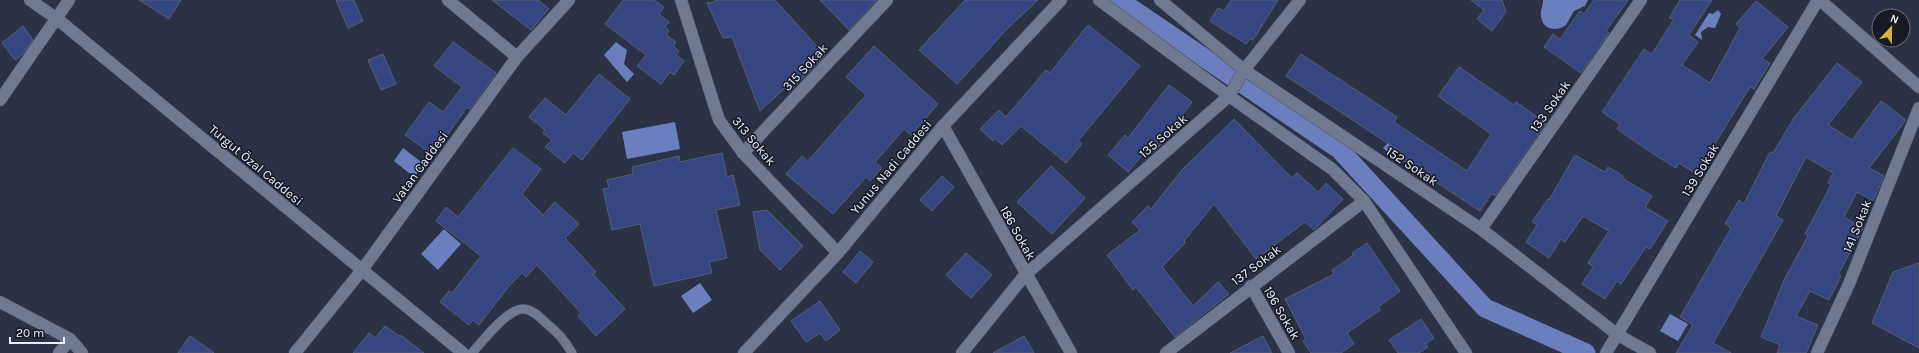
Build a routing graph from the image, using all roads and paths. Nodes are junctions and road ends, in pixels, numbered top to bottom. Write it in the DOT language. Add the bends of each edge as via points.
graph roads {
  1 [pos="30,0"];
  2 [pos="69,0"];
  3 [pos="448,0"];
  4 [pos="569,0"];
  5 [pos="681,0"];
  6 [pos="887,0"];
  7 [pos="1061,0"];
  8 [pos="1099,0"];
  9 [pos="1160,0"];
  10 [pos="1300,0"];
  11 [pos="1641,0"];
  12 [pos="1819,0"];
  13 [pos="56,18"];
  14 [pos="517,57"];
  15 [pos="1243,73"];
  16 [pos="1919,87"];
  17 [pos="1232,92"];
  18 [pos="0,100"];
  19 [pos="1919,108"];
  20 [pos="943,126"];
  21 [pos="743,153"];
  22 [pos="1364,201"];
  23 [pos="1481,229"];
  24 [pos="838,253"];
  25 [pos="362,270"];
  26 [pos="1025,275"];
  27 [pos="1251,286"];
  28 [pos="0,302"];
  29 [pos="1618,335"];
  30 [pos="70,339"];
  31 [pos="59,353"];
  32 [pos="82,353"];
  33 [pos="295,353"];
  34 [pos="463,353"];
  35 [pos="472,353"];
  36 [pos="572,353"];
  37 [pos="744,353"];
  38 [pos="962,353"];
  39 [pos="1070,353"];
  40 [pos="1166,353"];
  41 [pos="1289,353"];
  42 [pos="1466,353"];
  43 [pos="1606,353"];
  44 [pos="1650,353"];
  45 [pos="1817,353"];
  1 -- 13 [label="street, Turgut Özal Caddesi"];
  2 -- 13 [label="street"];
  3 -- 14 [label="street"];
  4 -- 14 [label="street, Vatan Caddesi"];
  5 -- 21 [label="street, 313 Sokak" via="719,120"];
  6 -- 21 [label="street, 315 Sokak"];
  7 -- 20 [label="street, Yunus Nadi Caddesi"];
  8 -- 17 [label="street"];
  9 -- 15 [label="street, 152 Sokak"];
  10 -- 15 [label="street, 135 Sokak"];
  11 -- 23 [label="street, 133 Sokak"];
  12 -- 16 [label="street"];
  12 -- 29 [label="street, 139 Sokak"];
  13 -- 18 [label="street"];
  13 -- 25 [label="street, Turgut Özal Caddesi"];
  14 -- 25 [label="street, Vatan Caddesi"];
  15 -- 17 [label="street, 135 Sokak"];
  15 -- 23 [label="street, 152 Sokak"];
  17 -- 22 [label="street" via="1332,169"];
  17 -- 26 [label="street, 135 Sokak"];
  19 -- 45 [label="street, 141 Sokak" via="1849,284"];
  20 -- 24 [label="street, Yunus Nadi Caddesi"];
  20 -- 26 [label="street, 186 Sokak"];
  21 -- 24 [label="street, 313 Sokak"];
  22 -- 27 [label="street, 137 Sokak"];
  22 -- 42 [label="street"];
  23 -- 29 [label="street, 152 Sokak"];
  24 -- 37 [label="street, Yunus Nadi Caddesi"];
  25 -- 33 [label="street, Vatan Caddesi"];
  25 -- 34 [label="street, Turgut Özal Caddesi"];
  26 -- 38 [label="street, 135 Sokak"];
  26 -- 39 [label="street, 186 Sokak"];
  27 -- 40 [label="street, 137 Sokak"];
  27 -- 41 [label="street, 196 Sokak"];
  28 -- 30 [label="street"];
  29 -- 43 [label="street, 139 Sokak"];
  29 -- 44 [label="street, 152 Sokak"];
  30 -- 31 [label="street"];
  30 -- 32 [label="street"];
  35 -- 36 [label="lane" via="513,312 523,309 535,313 564,338"];
}
